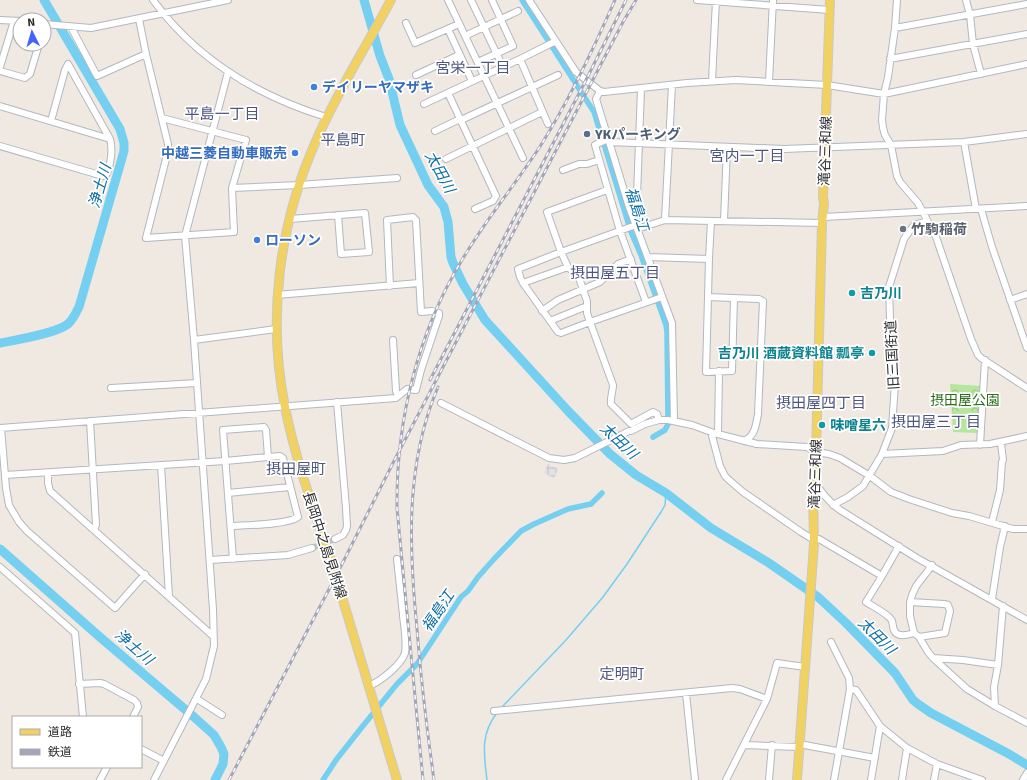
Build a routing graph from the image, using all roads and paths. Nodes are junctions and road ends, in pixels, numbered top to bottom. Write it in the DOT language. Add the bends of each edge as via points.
graph roads {
  1 [pos="153,0"];
  2 [pos="228,0"];
  3 [pos="448,0"];
  4 [pos="471,0"];
  5 [pos="492,0"];
  6 [pos="697,0"];
  7 [pos="830,0"];
  8 [pos="897,0"];
  9 [pos="966,0"];
  10 [pos="217,1"];
  11 [pos="391,1"];
  12 [pos="532,1"];
  13 [pos="716,1"];
  14 [pos="773,3"];
  15 [pos="1027,4"];
  16 [pos="830,10"];
  17 [pos="518,11"];
  18 [pos="163,14"];
  19 [pos="970,15"];
  20 [pos="139,18"];
  21 [pos="0,20"];
  22 [pos="501,20"];
  23 [pos="12,21"];
  24 [pos="406,23"];
  25 [pos="460,24"];
  26 [pos="52,25"];
  27 [pos="71,27"];
  28 [pos="484,28"];
  29 [pos="895,28"];
  30 [pos="448,29"];
  31 [pos="12,33"];
  32 [pos="1027,34"];
  33 [pos="466,36"];
  34 [pos="555,41"];
  35 [pos="973,44"];
  36 [pos="37,52"];
  37 [pos="497,53"];
  38 [pos="146,54"];
  39 [pos="460,55"];
  40 [pos="1,58"];
  41 [pos="520,59"];
  42 [pos="890,59"];
  43 [pos="478,62"];
  44 [pos="1027,64"];
  45 [pos="0,67"];
  46 [pos="503,67"];
  47 [pos="0,71"];
  48 [pos="228,72"];
  49 [pos="980,74"];
  50 [pos="558,75"];
  51 [pos="416,76"];
  52 [pos="484,76"];
  53 [pos="472,81"];
  54 [pos="712,81"];
  55 [pos="769,81"];
  56 [pos="672,85"];
  57 [pos="828,85"];
  58 [pos="532,87"];
  59 [pos="641,89"];
  60 [pos="600,91"];
  61 [pos="448,93"];
  62 [pos="884,94"];
  63 [pos="497,103"];
  64 [pos="424,104"];
  65 [pos="0,106"];
  66 [pos="542,112"];
  67 [pos="162,118"];
  68 [pos="326,118"];
  69 [pos="461,120"];
  70 [pos="51,121"];
  71 [pos="548,124"];
  72 [pos="509,128"];
  73 [pos="213,131"];
  74 [pos="435,131"];
  75 [pos="1027,134"];
  76 [pos="110,139"];
  77 [pos="608,140"];
  78 [pos="964,142"];
  79 [pos="638,144"];
  80 [pos="668,145"];
  81 [pos="891,145"];
  82 [pos="0,146"];
  83 [pos="473,146"];
  84 [pos="726,147"];
  85 [pos="825,147"];
  86 [pos="523,158"];
  87 [pos="446,159"];
  88 [pos="599,160"];
  89 [pos="563,170"];
  90 [pos="397,178"];
  91 [pos="299,185"];
  92 [pos="232,188"];
  93 [pos="607,190"];
  94 [pos="1027,206"];
  95 [pos="979,208"];
  96 [pos="475,209"];
  97 [pos="921,211"];
  98 [pos="338,215"];
  99 [pos="290,219"];
  100 [pos="665,220"];
  101 [pos="823,220"];
  102 [pos="711,221"];
  103 [pos="724,221"];
  104 [pos="927,222"];
  105 [pos="636,227"];
  106 [pos="621,230"];
  107 [pos="185,236"];
  108 [pos="560,252"];
  109 [pos="648,257"];
  110 [pos="631,259"];
  111 [pos="709,259"];
  112 [pos="568,267"];
  113 [pos="418,283"];
  114 [pos="524,283"];
  115 [pos="390,286"];
  116 [pos="583,290"];
  117 [pos="1027,294"];
  118 [pos="277,295"];
  119 [pos="661,297"];
  120 [pos="708,297"];
  121 [pos="734,298"];
  122 [pos="1010,300"];
  123 [pos="649,301"];
  124 [pos="586,306"];
  125 [pos="542,311"];
  126 [pos="550,321"];
  127 [pos="590,322"];
  128 [pos="276,329"];
  129 [pos="194,340"];
  130 [pos="393,340"];
  131 [pos="1027,348"];
  132 [pos="985,360"];
  133 [pos="719,371"];
  134 [pos="197,383"];
  135 [pos="111,388"];
  136 [pos="1027,388"];
  137 [pos="398,396"];
  138 [pos="337,402"];
  139 [pos="441,403"];
  140 [pos="284,406"];
  141 [pos="199,414"];
  142 [pos="661,420"];
  143 [pos="90,421"];
  144 [pos="673,421"];
  145 [pos="0,428"];
  146 [pos="711,432"];
  147 [pos="718,434"];
  148 [pos="1027,436"];
  149 [pos="744,441"];
  150 [pos="1001,443"];
  151 [pos="980,445"];
  152 [pos="816,452"];
  153 [pos="882,454"];
  154 [pos="268,457"];
  155 [pos="226,461"];
  156 [pos="202,462"];
  157 [pos="161,465"];
  158 [pos="92,470"];
  159 [pos="48,473"];
  160 [pos="5,475"];
  161 [pos="870,476"];
  162 [pos="813,479"];
  163 [pos="290,487"];
  164 [pos="228,493"];
  165 [pos="833,505"];
  166 [pos="992,522"];
  167 [pos="231,526"];
  168 [pos="1005,526"];
  169 [pos="1027,529"];
  170 [pos="94,530"];
  171 [pos="334,539"];
  172 [pos="814,540"];
  173 [pos="899,546"];
  174 [pos="312,548"];
  175 [pos="233,559"];
  176 [pos="397,559"];
  177 [pos="210,560"];
  178 [pos="932,565"];
  179 [pos="0,567"];
  180 [pos="145,574"];
  181 [pos="882,576"];
  182 [pos="169,596"];
  183 [pos="992,599"];
  184 [pos="910,602"];
  185 [pos="1003,606"];
  186 [pos="1027,620"];
  187 [pos="916,635"];
  188 [pos="213,636"];
  189 [pos="831,642"];
  190 [pos="933,658"];
  191 [pos="998,665"];
  192 [pos="805,667"];
  193 [pos="79,684"];
  194 [pos="850,689"];
  195 [pos="370,690"];
  196 [pos="686,693"];
  197 [pos="197,699"];
  198 [pos="767,699"];
  199 [pos="995,706"];
  200 [pos="494,711"];
  201 [pos="222,715"];
  202 [pos="83,716"];
  203 [pos="134,716"];
  204 [pos="1027,722"];
  205 [pos="880,726"];
  206 [pos="745,745"];
  207 [pos="772,745"];
  208 [pos="799,745"];
  209 [pos="907,748"];
  210 [pos="142,750"];
  211 [pos="838,752"];
  212 [pos="875,758"];
  213 [pos="164,761"];
  214 [pos="937,764"];
  215 [pos="106,768"];
  216 [pos="1027,773"];
  217 [pos="969,778"];
  218 [pos="100,780"];
  219 [pos="154,780"];
  220 [pos="397,780"];
  221 [pos="695,780"];
  222 [pos="726,780"];
  223 [pos="769,780"];
  224 [pos="797,780"];
  225 [pos="834,780"];
  226 [pos="871,780"];
  227 [pos="902,780"];
  228 [pos="934,780"];
  229 [pos="982,780"];
  230 [pos="1023,780"];
  1 -- 18 [label="street"];
  2 -- 10 [label="street"];
  3 -- 25 [label="street"];
  4 -- 28 [label="street"];
  5 -- 22 [label="street"];
  6 -- 13 [label="street"];
  7 -- 16 [label="main road, 滝谷三和線"];
  8 -- 29 [label="street"];
  9 -- 19 [label="street"];
  10 -- 18 [label="street"];
  11 -- 68 [label="main road, 長岡中之島見附線"];
  12 -- 34 [label="street"];
  13 -- 14 [label="street"];
  13 -- 54 [label="street"];
  14 -- 16 [label="street"];
  14 -- 55 [label="street"];
  15 -- 19 [label="street"];
  16 -- 57 [label="main road, 滝谷三和線"];
  17 -- 22 [label="street"];
  18 -- 20 [label="street"];
  18 -- 48 [label="street" via="196,47"];
  19 -- 29 [label="street"];
  19 -- 35 [label="street"];
  20 -- 27 [label="street" via="91,28"];
  20 -- 38 [label="street"];
  21 -- 23 [label="street"];
  22 -- 28 [label="street"];
  22 -- 37 [label="street" via="514,46"];
  24 -- 30 [label="street" via="415,43"];
  25 -- 30 [label="street"];
  25 -- 33 [label="street"];
  26 -- 27 [label="street"];
  27 -- 38 [label="street" via="97,76"];
  28 -- 33 [label="street"];
  28 -- 37 [label="street"];
  29 -- 42 [label="street"];
  30 -- 39 [label="street"];
  31 -- 40 [label="street"];
  32 -- 35 [label="street"];
  33 -- 43 [label="street"];
  34 -- 41 [label="street"];
  34 -- 60 [label="street" via="576,72"];
  35 -- 42 [label="street"];
  35 -- 49 [label="street"];
  36 -- 47 [label="street" via="28,77"];
  37 -- 43 [label="street"];
  37 -- 46 [label="street"];
  38 -- 67 [label="street"];
  39 -- 51 [label="street"];
  39 -- 53 [label="street"];
  40 -- 45 [label="street"];
  41 -- 46 [label="street"];
  41 -- 58 [label="street"];
  42 -- 62 [label="street"];
  43 -- 52 [label="street"];
  44 -- 49 [label="street"];
  46 -- 52 [label="street"];
  48 -- 68 [label="street" via="287,104"];
  48 -- 73 [label="street"];
  49 -- 62 [label="street"];
  50 -- 58 [label="street"];
  52 -- 53 [label="street"];
  52 -- 63 [label="street"];
  53 -- 61 [label="street"];
  54 -- 55 [label="street"];
  54 -- 56 [label="street"];
  55 -- 57 [label="street"];
  56 -- 59 [label="street"];
  56 -- 80 [label="street"];
  57 -- 62 [label="street"];
  57 -- 85 [label="main road, 滝谷三和線"];
  58 -- 63 [label="street"];
  58 -- 66 [label="street"];
  59 -- 60 [label="street"];
  59 -- 79 [label="street"];
  60 -- 77 [label="street" via="596,99"];
  61 -- 64 [label="street"];
  61 -- 69 [label="street"];
  62 -- 81 [label="street" via="882,124"];
  63 -- 69 [label="street"];
  63 -- 72 [label="street"];
  65 -- 70 [label="street"];
  66 -- 71 [label="street"];
  66 -- 72 [label="street"];
  67 -- 73 [label="street"];
  67 -- 107 [label="street" via="168,151 146,238"];
  68 -- 91 [label="main road, 長岡中之島見附線"];
  69 -- 74 [label="street"];
  69 -- 83 [label="street"];
  70 -- 76 [label="street"];
  70 -- 76 [label="street" via="68,64"];
  72 -- 83 [label="street"];
  72 -- 86 [label="street"];
  73 -- 92 [label="street" via="246,140"];
  73 -- 107 [label="street"];
  75 -- 78 [label="street"];
  76 -- 82 [label="street" via="110,160 106,175 103,176"];
  77 -- 79 [label="street"];
  77 -- 88 [label="street" via="595,145"];
  77 -- 105 [label="street"];
  78 -- 81 [label="street"];
  78 -- 95 [label="street"];
  79 -- 80 [label="street"];
  79 -- 105 [label="street"];
  80 -- 84 [label="street"];
  80 -- 100 [label="street"];
  81 -- 85 [label="street"];
  81 -- 97 [label="street" via="897,176 915,198"];
  83 -- 87 [label="street"];
  83 -- 96 [label="street" via="496,196"];
  84 -- 85 [label="street"];
  84 -- 103 [label="street"];
  85 -- 101 [label="main road, 滝谷三和線"];
  88 -- 89 [label="street"];
  88 -- 93 [label="street"];
  90 -- 91 [label="street"];
  91 -- 92 [label="street"];
  91 -- 99 [label="main road, 長岡中之島見附線"];
  92 -- 107 [label="street" via="234,232"];
  93 -- 106 [label="street"];
  93 -- 108 [label="street" via="547,212"];
  94 -- 95 [label="street"];
  95 -- 97 [label="street"];
  95 -- 122 [label="street"];
  97 -- 101 [label="street"];
  97 -- 104 [label="street"];
  98 -- 98 [label="street" via="365,213 369,252 341,254"];
  98 -- 99 [label="street"];
  99 -- 118 [label="main road, 長岡中之島見附線" via="281,258"];
  100 -- 102 [label="street"];
  100 -- 105 [label="street"];
  101 -- 103 [label="street"];
  101 -- 152 [label="main road, 滝谷三和線"];
  102 -- 103 [label="street"];
  102 -- 111 [label="street"];
  104 -- 132 [label="street" via="938,244 976,351"];
  104 -- 153 [label="street, 旧三国街道" via="914,225 904,239 890,287 891,347 895,383 894,422"];
  105 -- 106 [label="street"];
  105 -- 109 [label="street"];
  106 -- 108 [label="street"];
  106 -- 110 [label="street"];
  107 -- 129 [label="street"];
  108 -- 112 [label="street"];
  108 -- 114 [label="street" via="520,267 518,271"];
  109 -- 111 [label="street"];
  109 -- 119 [label="street"];
  110 -- 116 [label="street" via="618,264 600,282"];
  110 -- 123 [label="street"];
  111 -- 120 [label="street"];
  112 -- 114 [label="street"];
  112 -- 116 [label="street" via="579,278"];
  113 -- 115 [label="street"];
  113 -- 115 [label="street" via="416,220 413,217 387,220"];
  113 -- 137 [label="street" via="421,312 432,311 439,313 439,316 416,390 407,389"];
  114 -- 125 [label="street"];
  115 -- 118 [label="street"];
  116 -- 124 [label="street"];
  116 -- 125 [label="street" via="558,300"];
  117 -- 122 [label="street"];
  118 -- 128 [label="main road, 長岡中之島見附線"];
  119 -- 123 [label="street"];
  119 -- 144 [label="street" via="672,322"];
  120 -- 121 [label="street"];
  120 -- 133 [label="street" via="706,372"];
  121 -- 133 [label="street" via="732,371"];
  121 -- 149 [label="street" via="759,299 763,303 758,414 753,433"];
  122 -- 131 [label="street"];
  123 -- 127 [label="street"];
  124 -- 126 [label="street"];
  124 -- 127 [label="street"];
  125 -- 126 [label="street"];
  126 -- 127 [label="street" via="561,333"];
  127 -- 142 [label="street" via="613,385 611,404 631,424 653,412"];
  128 -- 129 [label="street"];
  128 -- 140 [label="main road, 長岡中之島見附線"];
  129 -- 134 [label="street"];
  130 -- 137 [label="street"];
  132 -- 136 [label="street"];
  132 -- 151 [label="street"];
  133 -- 147 [label="street"];
  134 -- 135 [label="street"];
  134 -- 141 [label="street"];
  137 -- 138 [label="street" via="392,399"];
  138 -- 140 [label="street"];
  138 -- 171 [label="street" via="347,526 343,535"];
  139 -- 142 [label="street" via="549,458 564,460 578,456 629,430"];
  140 -- 141 [label="street"];
  140 -- 195 [label="main road, 長岡中之島見附線, bridge" via="300,468"];
  141 -- 143 [label="street"];
  141 -- 156 [label="street"];
  142 -- 144 [label="street"];
  143 -- 145 [label="street"];
  143 -- 158 [label="street"];
  144 -- 146 [label="street"];
  145 -- 160 [label="street"];
  146 -- 147 [label="street"];
  146 -- 172 [label="street" via="725,476 766,508"];
  147 -- 149 [label="street"];
  148 -- 150 [label="street"];
  149 -- 152 [label="street" via="768,446 807,447"];
  150 -- 151 [label="street"];
  150 -- 166 [label="street" via="1003,460 1000,490"];
  151 -- 153 [label="street"];
  152 -- 161 [label="street" via="840,458"];
  152 -- 162 [label="main road, 滝谷三和線"];
  153 -- 161 [label="street, 旧三国街道"];
  154 -- 155 [label="street"];
  154 -- 155 [label="street" via="264,427 223,430"];
  154 -- 163 [label="street" via="283,458"];
  155 -- 156 [label="street"];
  155 -- 164 [label="street"];
  156 -- 157 [label="street"];
  156 -- 177 [label="street"];
  157 -- 158 [label="street"];
  157 -- 182 [label="street"];
  158 -- 159 [label="street"];
  158 -- 170 [label="street" via="96,525"];
  159 -- 160 [label="street"];
  159 -- 170 [label="street" via="50,491"];
  160 -- 180 [label="street" via="9,505 19,522 115,608"];
  161 -- 165 [label="street, 旧三国街道" via="857,491"];
  161 -- 166 [label="street" via="892,492 909,499 952,513"];
  162 -- 165 [label="street"];
  162 -- 172 [label="main road, 滝谷三和線"];
  163 -- 164 [label="street"];
  163 -- 167 [label="street" via="298,517 294,520"];
  164 -- 167 [label="street"];
  165 -- 173 [label="street"];
  166 -- 168 [label="street"];
  167 -- 175 [label="street"];
  168 -- 169 [label="street"];
  168 -- 183 [label="street"];
  170 -- 180 [label="street"];
  172 -- 181 [label="street" via="819,539"];
  172 -- 192 [label="main road, 滝谷三和線"];
  173 -- 178 [label="street"];
  173 -- 181 [label="street"];
  174 -- 175 [label="street" via="288,555"];
  175 -- 177 [label="street"];
  176 -- 195 [label="street" via="405,652 395,667"];
  177 -- 188 [label="street"];
  178 -- 183 [label="street"];
  178 -- 184 [label="street" via="916,584"];
  179 -- 193 [label="street" via="75,633"];
  180 -- 182 [label="street"];
  181 -- 187 [label="street" via="866,602 890,617 896,633"];
  182 -- 188 [label="street"];
  183 -- 185 [label="street"];
  184 -- 187 [label="street" via="910,616"];
  184 -- 187 [label="street" via="944,604 948,605 950,611 945,633"];
  185 -- 186 [label="street"];
  185 -- 191 [label="street"];
  187 -- 190 [label="street"];
  188 -- 197 [label="street" via="210,668"];
  189 -- 194 [label="street" via="849,678"];
  190 -- 191 [label="street"];
  190 -- 199 [label="street" via="967,689"];
  191 -- 199 [label="street" via="994,687"];
  192 -- 198 [label="street" via="777,662"];
  192 -- 208 [label="main road, 滝谷三和線"];
  193 -- 202 [label="street"];
  193 -- 203 [label="street" via="104,684 134,700 138,707"];
  194 -- 205 [label="street" via="856,690"];
  194 -- 211 [label="street"];
  195 -- 220 [label="main road, 長岡中之島見附線"];
  196 -- 198 [label="street" via="732,688"];
  196 -- 200 [label="street"];
  196 -- 221 [label="street"];
  197 -- 201 [label="street"];
  197 -- 213 [label="street"];
  198 -- 206 [label="street"];
  199 -- 204 [label="street"];
  205 -- 209 [label="street"];
  205 -- 212 [label="street"];
  206 -- 207 [label="street"];
  206 -- 222 [label="street"];
  207 -- 208 [label="street"];
  207 -- 223 [label="street"];
  208 -- 211 [label="street"];
  208 -- 224 [label="main road, 滝谷三和線"];
  209 -- 214 [label="street"];
  209 -- 227 [label="street"];
  210 -- 213 [label="street"];
  211 -- 212 [label="street"];
  211 -- 225 [label="street"];
  212 -- 226 [label="street"];
  213 -- 219 [label="street"];
  214 -- 217 [label="street"];
  214 -- 228 [label="street"];
  215 -- 218 [label="street"];
  216 -- 230 [label="street"];
  217 -- 229 [label="street"];
}
